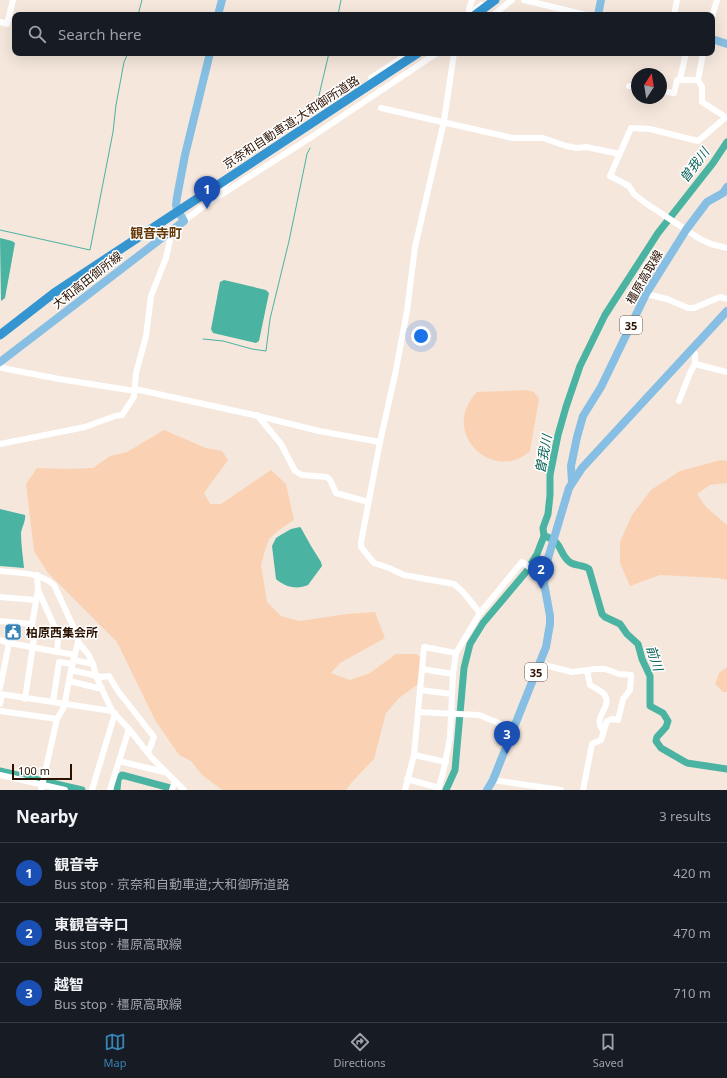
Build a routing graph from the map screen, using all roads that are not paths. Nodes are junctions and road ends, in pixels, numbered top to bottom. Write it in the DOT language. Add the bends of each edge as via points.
graph roads {
  1 [pos="13,0"];
  2 [pos="222,0"];
  3 [pos="472,0"];
  4 [pos="495,0"];
  5 [pos="512,0"];
  6 [pos="524,0"];
  7 [pos="601,0"];
  8 [pos="678,0"];
  9 [pos="716,0"];
  10 [pos="486,1"];
  11 [pos="219,12"];
  12 [pos="469,12"];
  13 [pos="472,12"];
  14 [pos="474,12"];
  15 [pos="497,12"];
  16 [pos="574,12"];
  17 [pos="599,12"];
  18 [pos="675,12"];
  19 [pos="713,12"];
  20 [pos="0,22"];
  21 [pos="715,40"];
  22 [pos="727,44"];
  23 [pos="209,56"];
  24 [pos="406,56"];
  25 [pos="413,56"];
  26 [pos="432,56"];
  27 [pos="454,56"];
  28 [pos="685,56"];
  29 [pos="702,56"];
  30 [pos="680,79"];
  31 [pos="698,80"];
  32 [pos="667,92"];
  33 [pos="381,108"];
  34 [pos="726,118"];
  35 [pos="444,121"];
  36 [pos="620,154"];
  37 [pos="727,187"];
  38 [pos="205,205"];
  39 [pos="184,220"];
  40 [pos="686,230"];
  41 [pos="166,234"];
  42 [pos="727,248"];
  43 [pos="646,294"];
  44 [pos="727,299"];
  45 [pos="727,311"];
  46 [pos="0,335"];
  47 [pos="691,349"];
  48 [pos="0,362"];
  49 [pos="695,364"];
  50 [pos="727,372"];
  51 [pos="135,390"];
  52 [pos="680,401"];
  53 [pos="257,415"];
  54 [pos="380,442"];
  55 [pos="0,444"];
  56 [pos="572,482"];
  57 [pos="368,502"];
  58 [pos="0,572"];
  59 [pos="541,573"];
  60 [pos="37,575"];
  61 [pos="38,590"];
  62 [pos="0,597"];
  63 [pos="35,600"];
  64 [pos="480,613"];
  65 [pos="0,621"];
  66 [pos="32,624"];
  67 [pos="0,640"];
  68 [pos="78,642"];
  69 [pos="9,643"];
  70 [pos="33,648"];
  71 [pos="57,652"];
  72 [pos="456,653"];
  73 [pos="73,662"];
  74 [pos="93,664"];
  75 [pos="540,664"];
  76 [pos="2,668"];
  77 [pos="422,669"];
  78 [pos="588,671"];
  79 [pos="453,674"];
  80 [pos="96,676"];
  81 [pos="69,681"];
  82 [pos="0,688"];
  83 [pos="102,688"];
  84 [pos="420,690"];
  85 [pos="452,694"];
  86 [pos="1,695"];
  87 [pos="24,699"];
  88 [pos="53,702"];
  89 [pos="0,704"];
  90 [pos="65,704"];
  91 [pos="0,712"];
  92 [pos="113,712"];
  93 [pos="418,712"];
  94 [pos="452,714"];
  95 [pos="57,719"];
  96 [pos="129,729"];
  97 [pos="513,729"];
  98 [pos="603,730"];
  99 [pos="148,753"];
  100 [pos="414,755"];
  101 [pos="119,760"];
  102 [pos="446,762"];
  103 [pos="165,772"];
  104 [pos="0,775"];
  105 [pos="407,779"];
  106 [pos="493,780"];
  107 [pos="175,781"];
  108 [pos="42,784"];
  109 [pos="438,789"];
  110 [pos="65,790"];
  111 [pos="92,790"];
  112 [pos="110,790"];
  113 [pos="172,790"];
  114 [pos="184,790"];
  115 [pos="405,790"];
  116 [pos="487,790"];
  117 [pos="561,790"];
  118 [pos="583,790"];
  1 -- 20 [label="street" via="7,24"];
  2 -- 11 [label="main road"];
  3 -- 12 [label="street"];
  4 -- 14 [label="highway"];
  5 -- 15 [label="street"];
  6 -- 16 [label="street"];
  7 -- 17 [label="main road"];
  8 -- 18 [label="street"];
  9 -- 19 [label="street"];
  10 -- 13 [label="street"];
  21 -- 22 [label="main road"];
  23 -- 39 [label="main road" via="177,197 176,205"];
  24 -- 38 [label="street" via="260,153"];
  25 -- 46 [label="highway, 京奈和自動車道;大和御所道路" via="61,289"];
  26 -- 38 [label="street"];
  27 -- 35 [label="street"];
  28 -- 30 [label="street"];
  29 -- 31 [label="street"];
  30 -- 31 [label="street"];
  30 -- 32 [label="street" via="677,80 674,93"];
  31 -- 34 [label="street" via="702,87 702,102"];
  33 -- 35 [label="street"];
  34 -- 36 [label="street" via="698,141 650,129 631,128"];
  35 -- 36 [label="street" via="513,138 544,138 566,146"];
  35 -- 54 [label="street" via="415,247 407,311"];
  36 -- 40 [label="street" via="610,176 629,186 634,194"];
  37 -- 40 [label="main road, 橿原高取線 / 35" via="723,193 707,202"];
  38 -- 39 [label="street"];
  39 -- 41 [label="main road, 大和高田御所線"];
  40 -- 42 [label="street" via="710,244"];
  40 -- 43 [label="main road, 橿原高取線 / 35"];
  41 -- 48 [label="main road, 大和高田御所線"];
  41 -- 51 [label="street" via="170,240 151,296"];
  43 -- 44 [label="street" via="688,308 720,297"];
  43 -- 56 [label="main road, 橿原高取線 / 35" via="601,387 584,416 571,466"];
  45 -- 47 [label="main road, 橿原高取線 / 35"];
  47 -- 49 [label="street" via="695,354"];
  47 -- 56 [label="main road, 橿原高取線 / 35"];
  48 -- 51 [label="street" via="2,368"];
  49 -- 50 [label="street"];
  49 -- 52 [label="street"];
  51 -- 53 [label="street"];
  51 -- 55 [label="street" via="132,402 122,415 85,427"];
  53 -- 54 [label="street" via="319,431"];
  53 -- 57 [label="street" via="280,444 295,471 302,475 327,477 336,493"];
  54 -- 57 [label="street"];
  56 -- 59 [label="main road, 橿原高取線 / 35"];
  57 -- 64 [label="street" via="361,547 370,560 404,576 454,584"];
  58 -- 60 [label="street"];
  59 -- 64 [label="street" via="522,562"];
  59 -- 75 [label="main road, 橿原高取線 / 35" via="550,624 549,638"];
  60 -- 61 [label="street"];
  60 -- 68 [label="street" via="54,585 74,626"];
  61 -- 63 [label="street"];
  61 -- 71 [label="street" via="56,630"];
  62 -- 63 [label="street"];
  63 -- 66 [label="street"];
  64 -- 72 [label="street"];
  65 -- 66 [label="street"];
  66 -- 70 [label="street"];
  67 -- 69 [label="street"];
  68 -- 73 [label="street"];
  68 -- 74 [label="street"];
  69 -- 70 [label="street"];
  69 -- 76 [label="street"];
  70 -- 71 [label="street"];
  70 -- 87 [label="street"];
  71 -- 73 [label="street"];
  72 -- 77 [label="street" via="424,647"];
  72 -- 79 [label="street"];
  73 -- 74 [label="street"];
  73 -- 80 [label="street"];
  73 -- 81 [label="street"];
  73 -- 88 [label="street" via="59,662"];
  74 -- 80 [label="street"];
  75 -- 78 [label="street" via="572,672"];
  75 -- 97 [label="main road, 橿原高取線 / 35"];
  76 -- 82 [label="street"];
  77 -- 79 [label="street"];
  77 -- 84 [label="street"];
  78 -- 98 [label="street" via="590,685 606,698 599,722"];
  78 -- 98 [label="street" via="605,670 631,675 630,690 623,699 618,720 607,721"];
  79 -- 85 [label="street"];
  80 -- 83 [label="street"];
  80 -- 99 [label="street" via="109,676 154,737"];
  81 -- 83 [label="street"];
  81 -- 90 [label="street"];
  83 -- 92 [label="street"];
  84 -- 85 [label="street"];
  84 -- 93 [label="street"];
  85 -- 94 [label="street"];
  86 -- 87 [label="street"];
  86 -- 89 [label="street"];
  87 -- 88 [label="street"];
  88 -- 90 [label="street"];
  90 -- 92 [label="street"];
  90 -- 95 [label="street"];
  91 -- 95 [label="street"];
  92 -- 96 [label="street"];
  92 -- 111 [label="street"];
  93 -- 94 [label="street"];
  93 -- 100 [label="street"];
  94 -- 97 [label="street" via="479,715"];
  94 -- 102 [label="street"];
  95 -- 108 [label="street"];
  96 -- 99 [label="street"];
  96 -- 101 [label="street"];
  97 -- 106 [label="main road, 橿原高取線 / 35"];
  98 -- 118 [label="street" via="601,740 592,744"];
  99 -- 103 [label="street"];
  100 -- 102 [label="street"];
  100 -- 105 [label="street"];
  101 -- 103 [label="street"];
  101 -- 112 [label="street"];
  102 -- 109 [label="street"];
  103 -- 107 [label="street"];
  104 -- 108 [label="street"];
  105 -- 109 [label="street"];
  105 -- 115 [label="street"];
  106 -- 116 [label="main road, 橿原高取線 / 35"];
  106 -- 117 [label="street"];
  107 -- 113 [label="street"];
  107 -- 114 [label="street"];
  108 -- 110 [label="street"];
}
